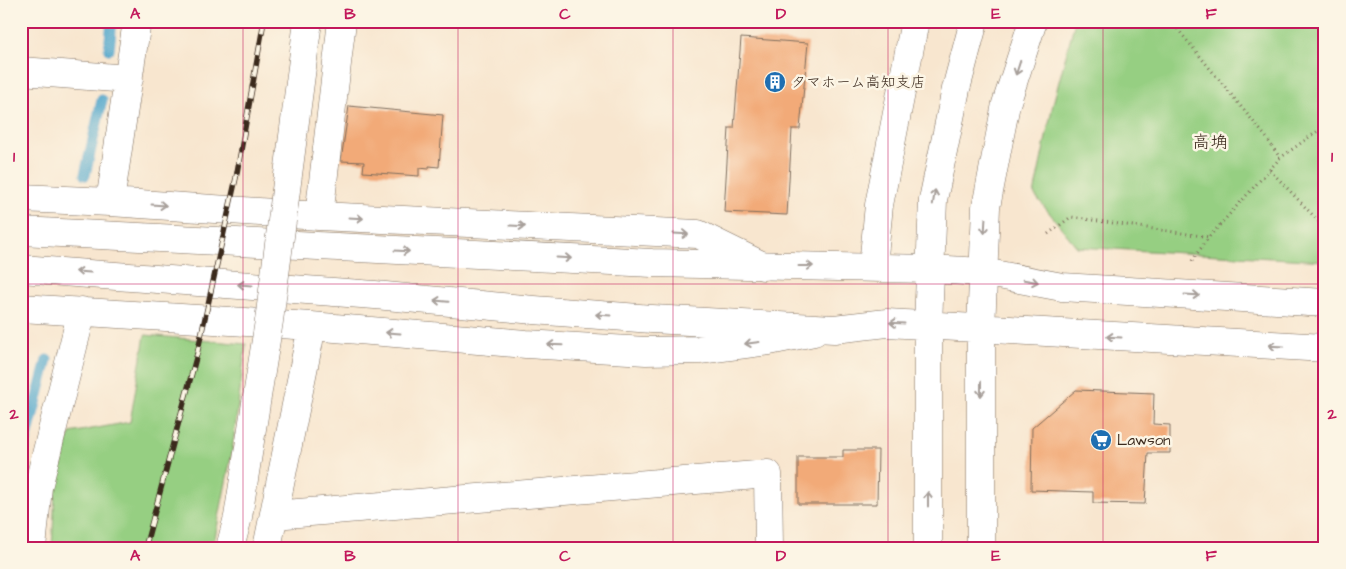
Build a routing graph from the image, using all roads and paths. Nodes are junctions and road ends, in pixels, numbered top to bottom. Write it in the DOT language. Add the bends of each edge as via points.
graph roads {
  1 [pos="137,21"];
  2 [pos="308,21"];
  3 [pos="342,21"];
  4 [pos="914,21"];
  5 [pos="974,21"];
  6 [pos="1033,21"];
  7 [pos="1172,21"];
  8 [pos="21,71"];
  9 [pos="129,79"];
  10 [pos="1325,126"];
  11 [pos="1280,158"];
  12 [pos="1270,170"];
  13 [pos="21,198"];
  14 [pos="110,202"];
  15 [pos="320,216"];
  16 [pos="1325,228"];
  17 [pos="21,231"];
  18 [pos="1048,234"];
  19 [pos="1209,237"];
  20 [pos="1192,262"];
  21 [pos="763,266"];
  22 [pos="873,266"];
  23 [pos="21,269"];
  24 [pos="930,269"];
  25 [pos="983,272"];
  26 [pos="1325,303"];
  27 [pos="21,308"];
  28 [pos="82,311"];
  29 [pos="928,325"];
  30 [pos="311,326"];
  31 [pos="834,328"];
  32 [pos="981,328"];
  33 [pos="1325,348"];
  34 [pos="274,516"];
  35 [pos="32,548"];
  36 [pos="230,548"];
  37 [pos="267,548"];
  38 [pos="769,548"];
  39 [pos="928,548"];
  40 [pos="981,548"];
  1 -- 9 [label="street"];
  2 -- 36 [label="street, bridge" via="269,321 238,517"];
  3 -- 15 [label="street"];
  4 -- 22 [label="street" via="879,204"];
  24 -- 5 [label="street, one-way" via="933,200"];
  6 -- 25 [label="street, one-way" via="1006,104 986,207"];
  7 -- 11 [label="path"];
  8 -- 9 [label="street"];
  9 -- 14 [label="street"];
  10 -- 11 [label="path"];
  11 -- 12 [label="path"];
  12 -- 16 [label="path"];
  12 -- 19 [label="path"];
  13 -- 14 [label="street"];
  14 -- 15 [label="street, one-way"];
  15 -- 21 [label="street, one-way" via="698,234"];
  17 -- 21 [label="street, one-way"];
  18 -- 19 [label="path" via="1071,217"];
  19 -- 20 [label="path"];
  21 -- 22 [label="street, one-way"];
  22 -- 24 [label="street"];
  31 -- 23 [label="street, one-way" via="544,311"];
  24 -- 25 [label="street"];
  24 -- 29 [label="street"];
  25 -- 26 [label="street, one-way" via="1062,287"];
  25 -- 32 [label="street"];
  27 -- 28 [label="street"];
  28 -- 30 [label="street"];
  28 -- 35 [label="street" via="38,487"];
  29 -- 31 [label="street, one-way" via="887,323"];
  29 -- 32 [label="street"];
  39 -- 29 [label="street, one-way"];
  31 -- 30 [label="street, one-way" via="708,349 646,350 526,344"];
  30 -- 34 [label="street"];
  33 -- 32 [label="street, one-way"];
  32 -- 40 [label="street, one-way"];
  34 -- 37 [label="street"];
  34 -- 38 [label="street" via="768,474"];
}
